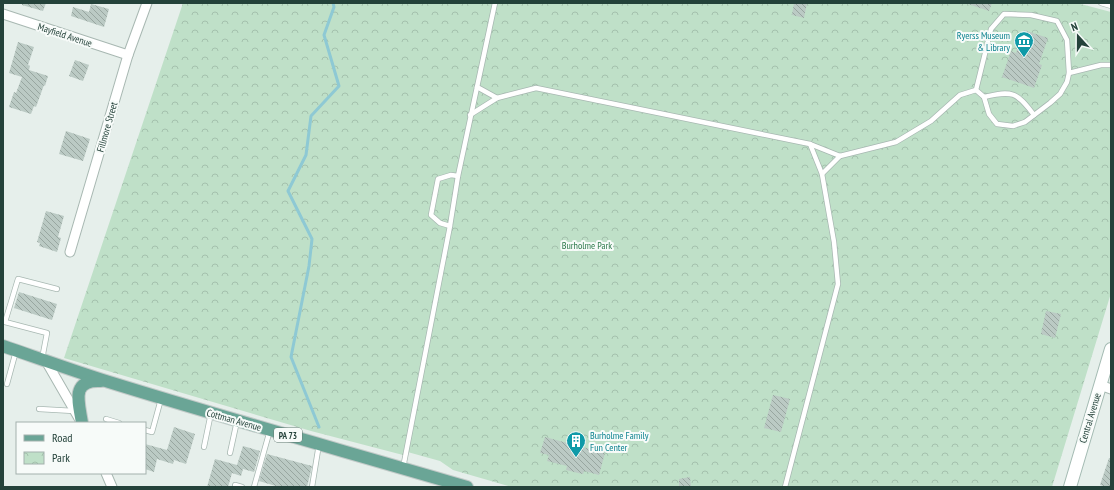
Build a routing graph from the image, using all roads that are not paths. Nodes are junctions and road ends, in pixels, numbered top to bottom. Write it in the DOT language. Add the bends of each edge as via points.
graph roads {
  1 [pos="147,3"];
  2 [pos="495,3"];
  3 [pos="1101,3"];
  4 [pos="1111,6"];
  5 [pos="3,14"];
  6 [pos="128,55"];
  7 [pos="1111,65"];
  8 [pos="1069,73"];
  9 [pos="477,87"];
  10 [pos="976,90"];
  11 [pos="984,97"];
  12 [pos="497,98"];
  13 [pos="470,115"];
  14 [pos="1034,116"];
  15 [pos="810,144"];
  16 [pos="840,156"];
  17 [pos="822,174"];
  18 [pos="458,176"];
  19 [pos="450,226"];
  20 [pos="70,252"];
  21 [pos="57,289"];
  22 [pos="3,346"];
  23 [pos="1111,349"];
  24 [pos="16,351"];
  25 [pos="44,360"];
  26 [pos="110,382"];
  27 [pos="6,384"];
  28 [pos="1106,387"];
  29 [pos="162,397"];
  30 [pos="39,409"];
  31 [pos="74,411"];
  32 [pos="211,413"];
  33 [pos="106,420"];
  34 [pos="237,421"];
  35 [pos="81,422"];
  36 [pos="82,422"];
  37 [pos="115,422"];
  38 [pos="146,430"];
  39 [pos="270,430"];
  40 [pos="319,444"];
  41 [pos="204,446"];
  42 [pos="230,453"];
  43 [pos="403,470"];
  44 [pos="106,474"];
  45 [pos="235,485"];
  46 [pos="461,486"];
  47 [pos="112,487"];
  48 [pos="242,487"];
  49 [pos="254,487"];
  50 [pos="312,487"];
  51 [pos="785,487"];
  52 [pos="1070,487"];
  1 -- 6 [label="street, Fillmore Street"];
  2 -- 9 [label="lane"];
  3 -- 4 [label="lane"];
  5 -- 6 [label="street, Mayfield Avenue"];
  6 -- 20 [label="street, Fillmore Street"];
  7 -- 8 [label="lane"];
  8 -- 10 [label="lane" via="1067,40 1057,21 1031,14 1004,14 991,29"];
  8 -- 14 [label="lane" via="1060,94"];
  9 -- 12 [label="lane"];
  9 -- 13 [label="lane"];
  10 -- 11 [label="lane"];
  10 -- 16 [label="lane" via="960,95 931,121 896,142"];
  11 -- 14 [label="lane" via="1002,93 1012,94 1024,101"];
  11 -- 14 [label="lane" via="989,114 997,124 1013,126"];
  12 -- 13 [label="lane"];
  12 -- 15 [label="lane" via="536,88"];
  13 -- 18 [label="lane"];
  15 -- 16 [label="lane"];
  15 -- 17 [label="lane"];
  16 -- 17 [label="lane"];
  17 -- 51 [label="lane" via="834,242 838,284"];
  18 -- 19 [label="lane"];
  18 -- 19 [label="lane" via="450,175 438,179 431,215 440,223"];
  19 -- 43 [label="lane"];
  21 -- 25 [label="lane" via="18,279 6,322 47,333"];
  22 -- 24 [label="main road, Cottman Avenue / PA 73"];
  23 -- 28 [label="main road, Central Avenue"];
  24 -- 25 [label="main road, Cottman Avenue / PA 73"];
  24 -- 27 [label="lane"];
  25 -- 26 [label="main road, Cottman Avenue / PA 73"];
  25 -- 31 [label="street"];
  26 -- 29 [label="main road, Cottman Avenue / PA 73"];
  26 -- 36 [label="main road" via="92,381 83,384 78,398"];
  28 -- 52 [label="main road, Central Avenue"];
  29 -- 32 [label="main road, Cottman Avenue / PA 73"];
  29 -- 38 [label="lane" via="152,432"];
  30 -- 31 [label="lane"];
  31 -- 35 [label="street"];
  32 -- 34 [label="main road, Cottman Avenue / PA 73"];
  32 -- 41 [label="lane"];
  33 -- 37 [label="lane"];
  34 -- 39 [label="main road, Cottman Avenue / PA 73"];
  34 -- 42 [label="lane"];
  39 -- 40 [label="main road, Cottman Avenue / PA 73"];
  39 -- 49 [label="lane"];
  40 -- 43 [label="main road, Cottman Avenue / PA 73"];
  40 -- 50 [label="lane"];
  43 -- 46 [label="main road, Cottman Avenue / PA 73"];
  44 -- 47 [label="street"];
  45 -- 48 [label="lane"];
}
